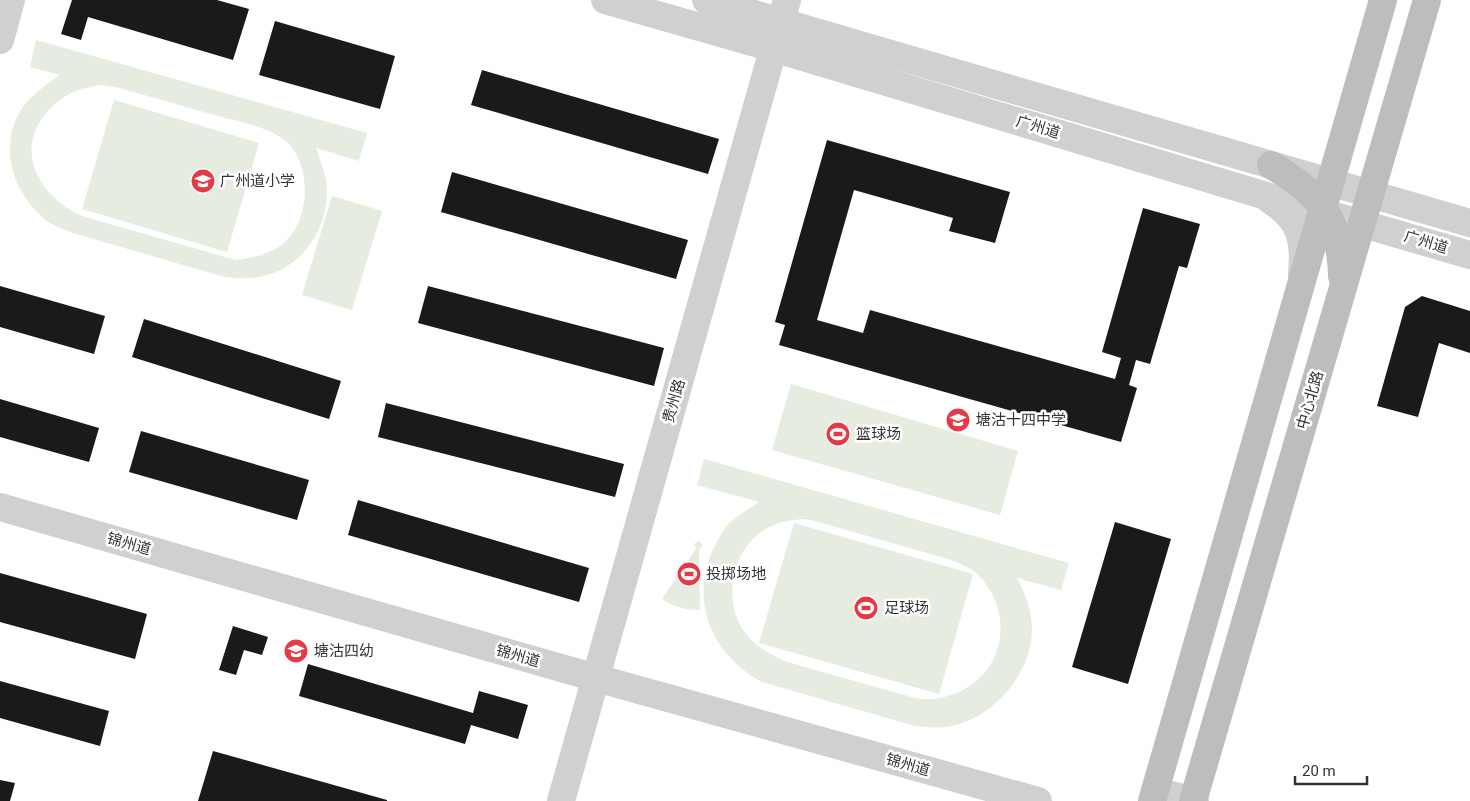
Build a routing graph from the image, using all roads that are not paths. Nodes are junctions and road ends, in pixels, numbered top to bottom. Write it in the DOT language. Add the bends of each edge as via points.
graph roads {
  1 [pos="12,0"];
  2 [pos="605,0"];
  3 [pos="706,0"];
  4 [pos="1383,0"];
  5 [pos="1427,0"];
  6 [pos="784,11"];
  7 [pos="0,40"];
  8 [pos="773,48"];
  9 [pos="1271,165"];
  10 [pos="1370,194"];
  11 [pos="1262,195"];
  12 [pos="1326,204"];
  13 [pos="1362,223"];
  14 [pos="1470,223"];
  15 [pos="1470,256"];
  16 [pos="1301,285"];
  17 [pos="1341,294"];
  18 [pos="0,507"];
  19 [pos="596,678"];
  20 [pos="1153,796"];
  21 [pos="561,801"];
  22 [pos="1038,801"];
  23 [pos="1193,801"];
  1 -- 7 [label="street"];
  2 -- 8 [label="street, 广州道"];
  3 -- 6 [label="street, 广州道"];
  4 -- 12 [label="main road"];
  5 -- 10 [label="main road, 中心北路"];
  6 -- 8 [label="street, 贵州路"];
  6 -- 9 [label="street, 广州道"];
  8 -- 11 [label="street, 广州道"];
  8 -- 19 [label="street, 贵州路"];
  9 -- 12 [label="main road"];
  10 -- 12 [label="street, 广州道"];
  10 -- 13 [label="main road, 中心北路"];
  10 -- 14 [label="street, 广州道"];
  11 -- 12 [label="street, 广州道"];
  11 -- 16 [label="street" via="1285,210 1298,228 1303,254"];
  12 -- 13 [label="street, 广州道"];
  12 -- 16 [label="main road"];
  12 -- 17 [label="main road" via="1340,252"];
  13 -- 15 [label="street, 广州道"];
  13 -- 17 [label="main road, 中心北路"];
  16 -- 20 [label="main road"];
  17 -- 23 [label="main road, 中心北路"];
  18 -- 19 [label="street, 锦州道"];
  19 -- 21 [label="street, 贵州路"];
  19 -- 22 [label="street, 锦州道"];
  20 -- 23 [label="street"];
}
